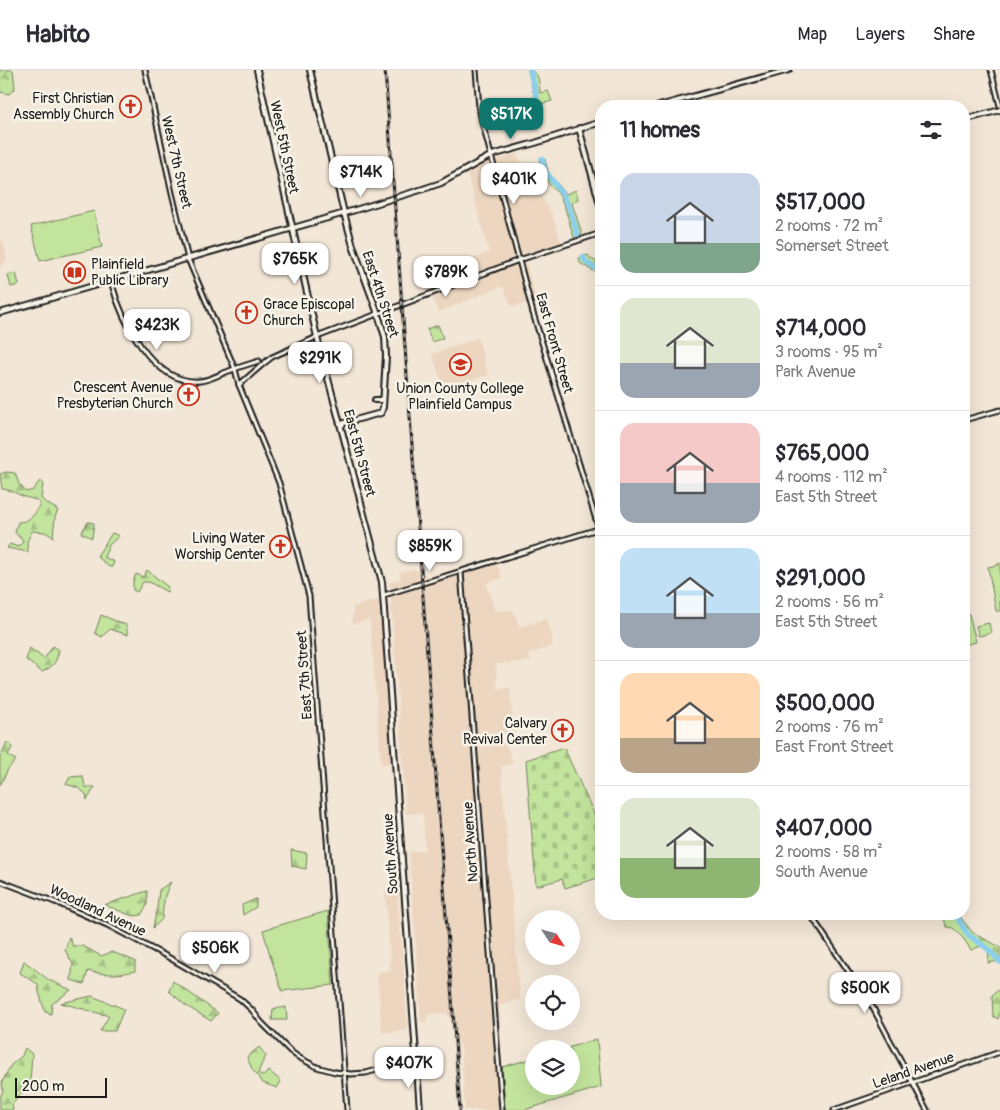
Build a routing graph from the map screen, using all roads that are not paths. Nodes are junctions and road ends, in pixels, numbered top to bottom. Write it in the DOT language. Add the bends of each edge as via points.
graph roads {
  1 [pos="145,70"];
  2 [pos="257,70"];
  3 [pos="310,70"];
  4 [pos="476,70"];
  5 [pos="789,70"];
  6 [pos="991,70"];
  7 [pos="681,100"];
  8 [pos="1000,106"];
  9 [pos="1000,110"];
  10 [pos="970,118"];
  11 [pos="595,124"];
  12 [pos="579,128"];
  13 [pos="492,155"];
  14 [pos="595,186"];
  15 [pos="344,213"];
  16 [pos="292,229"];
  17 [pos="595,235"];
  18 [pos="188,259"];
  19 [pos="520,260"];
  20 [pos="111,281"];
  21 [pos="0,313"];
  22 [pos="378,314"];
  23 [pos="317,337"];
  24 [pos="259,361"];
  25 [pos="235,369"];
  26 [pos="239,385"];
  27 [pos="383,398"];
  28 [pos="375,400"];
  29 [pos="1000,410"];
  30 [pos="970,418"];
  31 [pos="341,426"];
  32 [pos="595,513"];
  33 [pos="595,531"];
  34 [pos="460,572"];
  35 [pos="384,596"];
  36 [pos="0,881"];
  37 [pos="814,920"];
  38 [pos="1000,1052"];
  39 [pos="417,1067"];
  40 [pos="345,1073"];
  41 [pos="913,1082"];
  42 [pos="347,1110"];
  43 [pos="420,1110"];
  44 [pos="502,1110"];
  45 [pos="834,1110"];
  46 [pos="927,1110"];
  1 -- 18 [label="street, West 7th Street"];
  2 -- 16 [label="main road, West 5th Street"];
  3 -- 15 [label="main road, East 4th Street"];
  4 -- 13 [label="street, East Front Street" via="479,108"];
  5 -- 7 [label="main road"];
  6 -- 8 [label="street"];
  9 -- 10 [label="main road"];
  11 -- 12 [label="main road"];
  12 -- 13 [label="main road"];
  12 -- 14 [label="main road"];
  13 -- 15 [label="main road" via="440,183"];
  13 -- 19 [label="street, East Front Street"];
  15 -- 16 [label="main road"];
  15 -- 22 [label="main road, East 4th Street"];
  16 -- 18 [label="main road"];
  16 -- 23 [label="main road, East 5th Street"];
  17 -- 19 [label="street"];
  18 -- 20 [label="main road"];
  18 -- 25 [label="street, East 7th Street"];
  19 -- 22 [label="street"];
  19 -- 32 [label="street, East Front Street" via="533,313"];
  20 -- 21 [label="main road"];
  20 -- 25 [label="street" via="132,334 146,353 166,371 196,381"];
  22 -- 23 [label="street"];
  22 -- 27 [label="main road, East 4th Street" via="386,347"];
  23 -- 26 [label="street" via="272,357"];
  23 -- 31 [label="main road, East 5th Street"];
  24 -- 25 [label="street"];
  25 -- 26 [label="street, East 7th Street"];
  26 -- 40 [label="street, East 7th Street" via="279,483 309,596"];
  27 -- 28 [label="main road"];
  27 -- 31 [label="main road, East 4th Street" via="381,412"];
  29 -- 30 [label="street"];
  31 -- 35 [label="main road, East 5th Street"];
  33 -- 34 [label="street"];
  34 -- 35 [label="street"];
  34 -- 44 [label="street, North Avenue"];
  35 -- 39 [label="main road, South Avenue"];
  36 -- 40 [label="street, Woodland Avenue" via="107,925 168,956 240,1000 298,1057 325,1070"];
  37 -- 41 [label="street" via="873,1008"];
  38 -- 41 [label="street, Leland Avenue"];
  39 -- 40 [label="street, Woodland Avenue" via="391,1066 366,1073"];
  39 -- 43 [label="main road, South Avenue"];
  40 -- 42 [label="street, East 7th Street"];
  41 -- 45 [label="street, Leland Avenue"];
  41 -- 46 [label="street"];
}
